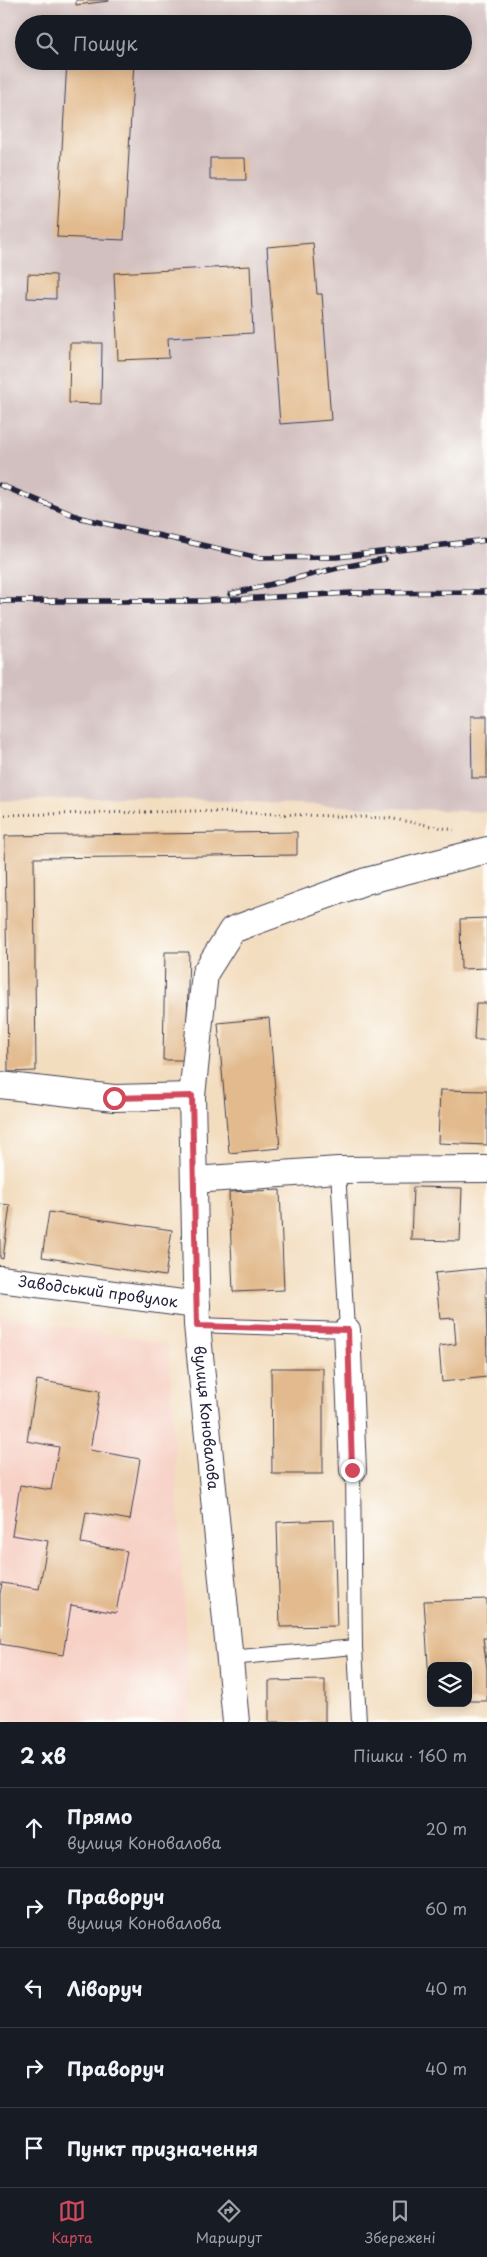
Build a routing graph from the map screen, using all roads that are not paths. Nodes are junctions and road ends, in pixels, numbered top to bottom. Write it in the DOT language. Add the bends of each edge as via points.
graph roads {
  1 [pos="487,850"];
  2 [pos="0,1085"];
  3 [pos="192,1096"];
  4 [pos="487,1169"];
  5 [pos="338,1170"];
  6 [pos="194,1180"];
  7 [pos="0,1279"];
  8 [pos="197,1315"];
  9 [pos="348,1330"];
  10 [pos="352,1470"];
  11 [pos="355,1648"];
  12 [pos="229,1658"];
  13 [pos="236,1722"];
  14 [pos="359,1722"];
  1 -- 3 [label="street, вулиця Коновалова" via="366,881 232,930 204,973"];
  2 -- 3 [label="street" via="114,1098"];
  3 -- 6 [label="street, вулиця Коновалова"];
  4 -- 5 [label="street"];
  5 -- 6 [label="street"];
  5 -- 9 [label="lane"];
  6 -- 8 [label="street, вулиця Коновалова"];
  7 -- 8 [label="street, Заводський провулок"];
  8 -- 9 [label="lane"];
  8 -- 12 [label="street, вулиця Коновалова"];
  9 -- 10 [label="street"];
  10 -- 11 [label="lane"];
  11 -- 12 [label="lane"];
  11 -- 14 [label="lane"];
  12 -- 13 [label="street, вулиця Коновалова"];
}
